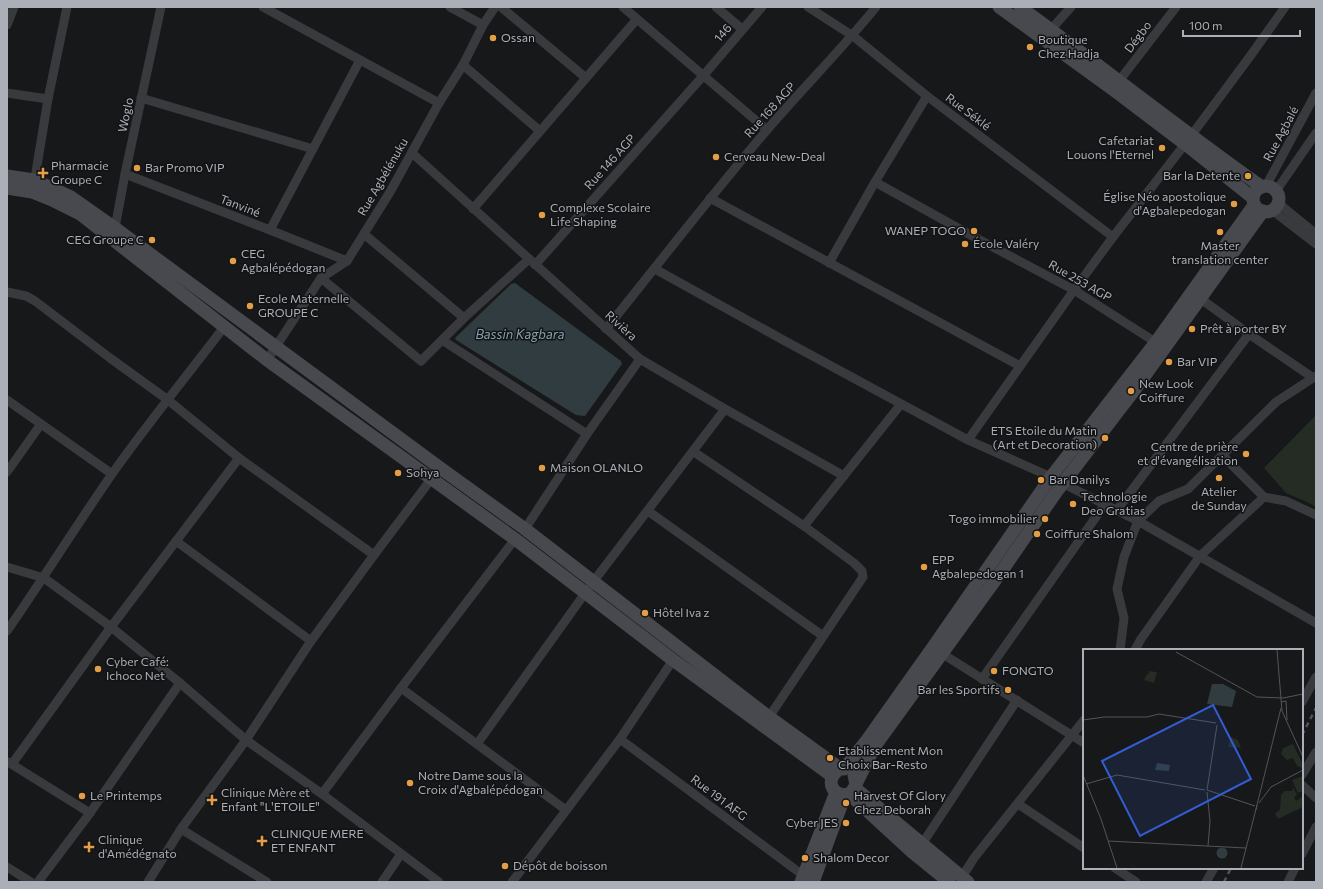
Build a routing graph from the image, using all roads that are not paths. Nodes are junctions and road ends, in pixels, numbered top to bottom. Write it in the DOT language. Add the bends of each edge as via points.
graph roads {
  1 [pos="14,7"];
  2 [pos="67,7"];
  3 [pos="161,7"];
  4 [pos="263,7"];
  5 [pos="450,7"];
  6 [pos="495,7"];
  7 [pos="501,7"];
  8 [pos="623,7"];
  9 [pos="716,7"];
  10 [pos="762,7"];
  11 [pos="808,7"];
  12 [pos="876,7"];
  13 [pos="999,7"];
  14 [pos="1020,7"];
  15 [pos="1071,7"];
  16 [pos="1176,7"];
  17 [pos="1285,7"];
  18 [pos="637,19"];
  19 [pos="7,25"];
  20 [pos="484,25"];
  21 [pos="742,29"];
  22 [pos="1047,34"];
  23 [pos="853,36"];
  24 [pos="360,60"];
  25 [pos="463,65"];
  26 [pos="703,76"];
  27 [pos="586,78"];
  28 [pos="1119,81"];
  29 [pos="7,92"];
  30 [pos="1316,93"];
  31 [pos="927,96"];
  32 [pos="142,98"];
  33 [pos="48,99"];
  34 [pos="439,103"];
  35 [pos="767,130"];
  36 [pos="540,131"];
  37 [pos="1316,134"];
  38 [pos="1188,140"];
  39 [pos="313,149"];
  40 [pos="412,153"];
  41 [pos="125,174"];
  42 [pos="7,176"];
  43 [pos="875,182"];
  44 [pos="33,186"];
  45 [pos="7,188"];
  46 [pos="710,198"];
  47 [pos="1266,199"];
  48 [pos="473,209"];
  49 [pos="115,228"];
  50 [pos="270,230"];
  51 [pos="364,234"];
  52 [pos="1316,234"];
  53 [pos="1113,237"];
  54 [pos="1316,244"];
  55 [pos="347,261"];
  56 [pos="532,262"];
  57 [pos="829,263"];
  58 [pos="655,269"];
  59 [pos="321,278"];
  60 [pos="1074,290"];
  61 [pos="7,292"];
  62 [pos="1201,299"];
  63 [pos="464,318"];
  64 [pos="224,327"];
  65 [pos="606,329"];
  66 [pos="1249,334"];
  67 [pos="442,340"];
  68 [pos="1161,345"];
  69 [pos="276,347"];
  70 [pos="640,359"];
  71 [pos="267,360"];
  72 [pos="1020,366"];
  73 [pos="1314,377"];
  74 [pos="7,400"];
  75 [pos="168,400"];
  76 [pos="901,404"];
  77 [pos="725,409"];
  78 [pos="40,424"];
  79 [pos="588,434"];
  80 [pos="968,440"];
  81 [pos="694,452"];
  82 [pos="1222,455"];
  83 [pos="239,458"];
  84 [pos="7,472"];
  85 [pos="112,474"];
  86 [pos="844,476"];
  87 [pos="1051,477"];
  88 [pos="432,478"];
  89 [pos="1062,483"];
  90 [pos="1264,497"];
  91 [pos="1105,504"];
  92 [pos="1117,510"];
  93 [pos="648,511"];
  94 [pos="1316,515"];
  95 [pos="1138,521"];
  96 [pos="804,526"];
  97 [pos="525,529"];
  98 [pos="515,538"];
  99 [pos="176,541"];
  100 [pos="374,555"];
  101 [pos="1200,556"];
  102 [pos="7,567"];
  103 [pos="44,578"];
  104 [pos="590,588"];
  105 [pos="1316,623"];
  106 [pos="111,627"];
  107 [pos="7,631"];
  108 [pos="823,636"];
  109 [pos="311,641"];
  110 [pos="1120,649"];
  111 [pos="1136,649"];
  112 [pos="938,650"];
  113 [pos="673,660"];
  114 [pos="1316,677"];
  115 [pos="982,679"];
  116 [pos="180,683"];
  117 [pos="401,688"];
  118 [pos="1017,700"];
  119 [pos="1303,700"];
  120 [pos="769,717"];
  121 [pos="1083,721"];
  122 [pos="1072,735"];
  123 [pos="246,740"];
  124 [pos="620,740"];
  125 [pos="1083,742"];
  126 [pos="477,744"];
  127 [pos="1316,752"];
  128 [pos="9,763"];
  129 [pos="839,772"];
  130 [pos="1303,773"];
  131 [pos="1303,786"];
  132 [pos="848,790"];
  133 [pos="322,794"];
  134 [pos="1316,798"];
  135 [pos="1018,804"];
  136 [pos="566,810"];
  137 [pos="90,813"];
  138 [pos="1316,827"];
  139 [pos="181,828"];
  140 [pos="922,844"];
  141 [pos="1083,847"];
  142 [pos="1303,852"];
  143 [pos="401,854"];
  144 [pos="7,867"];
  145 [pos="1116,869"];
  146 [pos="1213,869"];
  147 [pos="1294,869"];
  148 [pos="255,879"];
  149 [pos="806,880"];
  150 [pos="965,880"];
  151 [pos="31,882"];
  152 [pos="38,882"];
  153 [pos="148,882"];
  154 [pos="267,882"];
  155 [pos="382,882"];
  156 [pos="439,882"];
  157 [pos="512,882"];
  158 [pos="949,882"];
  159 [pos="1136,882"];
  160 [pos="1206,882"];
  161 [pos="1288,882"];
  1 -- 19 [label="street"];
  2 -- 33 [label="street"];
  3 -- 32 [label="street, Woglo"];
  4 -- 24 [label="street"];
  5 -- 20 [label="street"];
  6 -- 20 [label="street, Rue Agbélénuku"];
  7 -- 27 [label="street"];
  8 -- 18 [label="street"];
  9 -- 21 [label="street"];
  10 -- 21 [label="street, 146"];
  11 -- 23 [label="street, Rue Séklé"];
  12 -- 23 [label="street, Rue 168 AGP"];
  13 -- 22 [label="street"];
  14 -- 22 [label="street"];
  15 -- 22 [label="street"];
  16 -- 28 [label="street, Dégbo"];
  17 -- 38 [label="street"];
  18 -- 26 [label="street"];
  18 -- 27 [label="street"];
  20 -- 25 [label="street, Rue Agbélénuku"];
  21 -- 26 [label="street, 146"];
  22 -- 28 [label="street"];
  22 -- 38 [label="street" via="1115,91"];
  23 -- 31 [label="street, Rue Séklé"];
  23 -- 35 [label="street, Rue 168 AGP"];
  24 -- 34 [label="street"];
  24 -- 39 [label="street"];
  25 -- 34 [label="street, Rue Agbélénuku"];
  25 -- 36 [label="street"];
  26 -- 35 [label="street"];
  26 -- 56 [label="street, Rue 146 AGP"];
  27 -- 36 [label="street"];
  28 -- 38 [label="street"];
  29 -- 33 [label="street"];
  30 -- 47 [label="street, Rue Agbalé"];
  31 -- 43 [label="street"];
  31 -- 53 [label="street, Rue Séklé"];
  32 -- 39 [label="street"];
  32 -- 41 [label="street, Woglo"];
  33 -- 44 [label="street"];
  34 -- 40 [label="street, Rue Agbélénuku"];
  35 -- 46 [label="street, Rue 168 AGP"];
  36 -- 48 [label="street"];
  37 -- 47 [label="street, Rue Agbalé"];
  38 -- 47 [label="street"];
  38 -- 53 [label="street"];
  39 -- 50 [label="street"];
  40 -- 48 [label="street, Rivièra"];
  40 -- 51 [label="street, Rue Agbélénuku"];
  41 -- 49 [label="street, Woglo"];
  41 -- 50 [label="street, Tanviné"];
  42 -- 44 [label="street"];
  43 -- 57 [label="street"];
  43 -- 60 [label="street, Rue 253 AGP"];
  44 -- 45 [label="street"];
  44 -- 49 [label="street" via="71,197"];
  44 -- 64 [label="street" via="52,200 80,214"];
  46 -- 57 [label="street"];
  46 -- 58 [label="street, Rue 168 AGP"];
  47 -- 52 [label="street"];
  47 -- 54 [label="street"];
  47 -- 62 [label="street"];
  47 -- 68 [label="street" via="1192,292"];
  48 -- 56 [label="street, Rivièra"];
  49 -- 69 [label="street"];
  50 -- 55 [label="street, Tanviné"];
  51 -- 55 [label="street, Rue Agbélénuku"];
  51 -- 63 [label="street"];
  53 -- 60 [label="street"];
  55 -- 59 [label="street, Rue Agbélénuku"];
  56 -- 63 [label="street, Rue 146 AGP"];
  56 -- 65 [label="street, Rivièra"];
  57 -- 72 [label="street"];
  58 -- 65 [label="street, Rue 168 AGP"];
  58 -- 76 [label="street"];
  59 -- 67 [label="street, Rue 146 AGP" via="421,361"];
  59 -- 69 [label="street, Rue Agbélénuku"];
  60 -- 68 [label="street, Rue 253 AGP"];
  60 -- 72 [label="street"];
  61 -- 75 [label="street" via="26,296 35,301"];
  62 -- 66 [label="street"];
  62 -- 68 [label="street"];
  63 -- 67 [label="street, Rue 146 AGP"];
  64 -- 71 [label="street"];
  64 -- 75 [label="street"];
  65 -- 70 [label="street, Rivièra"];
  66 -- 73 [label="street"];
  66 -- 92 [label="street"];
  67 -- 79 [label="street"];
  68 -- 87 [label="street"];
  68 -- 89 [label="street"];
  69 -- 71 [label="street, Rue Agbélénuku"];
  69 -- 97 [label="street"];
  70 -- 77 [label="street, Rivièra"];
  70 -- 79 [label="street"];
  71 -- 88 [label="street"];
  72 -- 80 [label="street"];
  73 -- 82 [label="street" via="1276,402"];
  74 -- 78 [label="street"];
  75 -- 83 [label="street"];
  75 -- 85 [label="street"];
  76 -- 80 [label="street"];
  76 -- 86 [label="street"];
  77 -- 81 [label="street"];
  77 -- 86 [label="street, Rivièra"];
  78 -- 84 [label="street"];
  78 -- 85 [label="street"];
  79 -- 97 [label="street"];
  80 -- 87 [label="street"];
  81 -- 93 [label="street"];
  81 -- 96 [label="street"];
  82 -- 90 [label="street"];
  82 -- 95 [label="street" via="1188,489 1159,501"];
  83 -- 99 [label="street"];
  83 -- 100 [label="street"];
  85 -- 103 [label="street"];
  86 -- 96 [label="street"];
  87 -- 89 [label="street"];
  87 -- 112 [label="street"];
  88 -- 98 [label="street"];
  88 -- 100 [label="street"];
  89 -- 91 [label="street"];
  89 -- 112 [label="street" via="999,575"];
  90 -- 94 [label="street" via="1286,501"];
  90 -- 101 [label="street"];
  91 -- 92 [label="street"];
  91 -- 115 [label="street"];
  92 -- 95 [label="street"];
  93 -- 104 [label="street"];
  93 -- 108 [label="street"];
  95 -- 101 [label="street"];
  95 -- 110 [label="street" via="1124,557 1117,589 1124,618"];
  96 -- 108 [label="street" via="859,566 862,571 863,577"];
  97 -- 104 [label="street"];
  98 -- 104 [label="street"];
  98 -- 117 [label="street"];
  99 -- 106 [label="street"];
  99 -- 109 [label="street"];
  100 -- 109 [label="street"];
  101 -- 105 [label="street"];
  101 -- 111 [label="street"];
  102 -- 103 [label="street"];
  103 -- 106 [label="street"];
  103 -- 107 [label="street"];
  104 -- 113 [label="street"];
  104 -- 120 [label="street"];
  104 -- 126 [label="street"];
  106 -- 116 [label="street"];
  106 -- 128 [label="street"];
  108 -- 120 [label="street"];
  109 -- 123 [label="street"];
  112 -- 115 [label="street"];
  112 -- 129 [label="street"];
  112 -- 132 [label="street"];
  113 -- 124 [label="street"];
  113 -- 129 [label="street"];
  114 -- 119 [label="street"];
  115 -- 118 [label="street"];
  116 -- 123 [label="street"];
  116 -- 137 [label="street"];
  117 -- 126 [label="street"];
  117 -- 133 [label="street"];
  118 -- 122 [label="street"];
  118 -- 140 [label="street"];
  120 -- 129 [label="street"];
  121 -- 122 [label="street"];
  122 -- 125 [label="street"];
  122 -- 135 [label="street"];
  123 -- 133 [label="street"];
  123 -- 139 [label="street"];
  124 -- 136 [label="street"];
  124 -- 149 [label="street, Rue 191 AFG"];
  126 -- 136 [label="street"];
  127 -- 130 [label="street"];
  128 -- 137 [label="street"];
  129 -- 132 [label="street" via="853,773"];
  129 -- 132 [label="street" via="831,782 832,787"];
  131 -- 134 [label="street"];
  132 -- 140 [label="street"];
  132 -- 149 [label="street"];
  132 -- 158 [label="street" via="912,852"];
  133 -- 143 [label="street"];
  135 -- 141 [label="street"];
  135 -- 150 [label="street" via="974,858"];
  136 -- 157 [label="street"];
  137 -- 152 [label="street"];
  138 -- 142 [label="street"];
  139 -- 148 [label="street"];
  139 -- 153 [label="street"];
  140 -- 150 [label="street"];
  143 -- 155 [label="street"];
  143 -- 156 [label="street"];
  144 -- 151 [label="street"];
  145 -- 159 [label="street"];
  146 -- 160 [label="street"];
  147 -- 161 [label="street"];
  148 -- 154 [label="street"];
}
